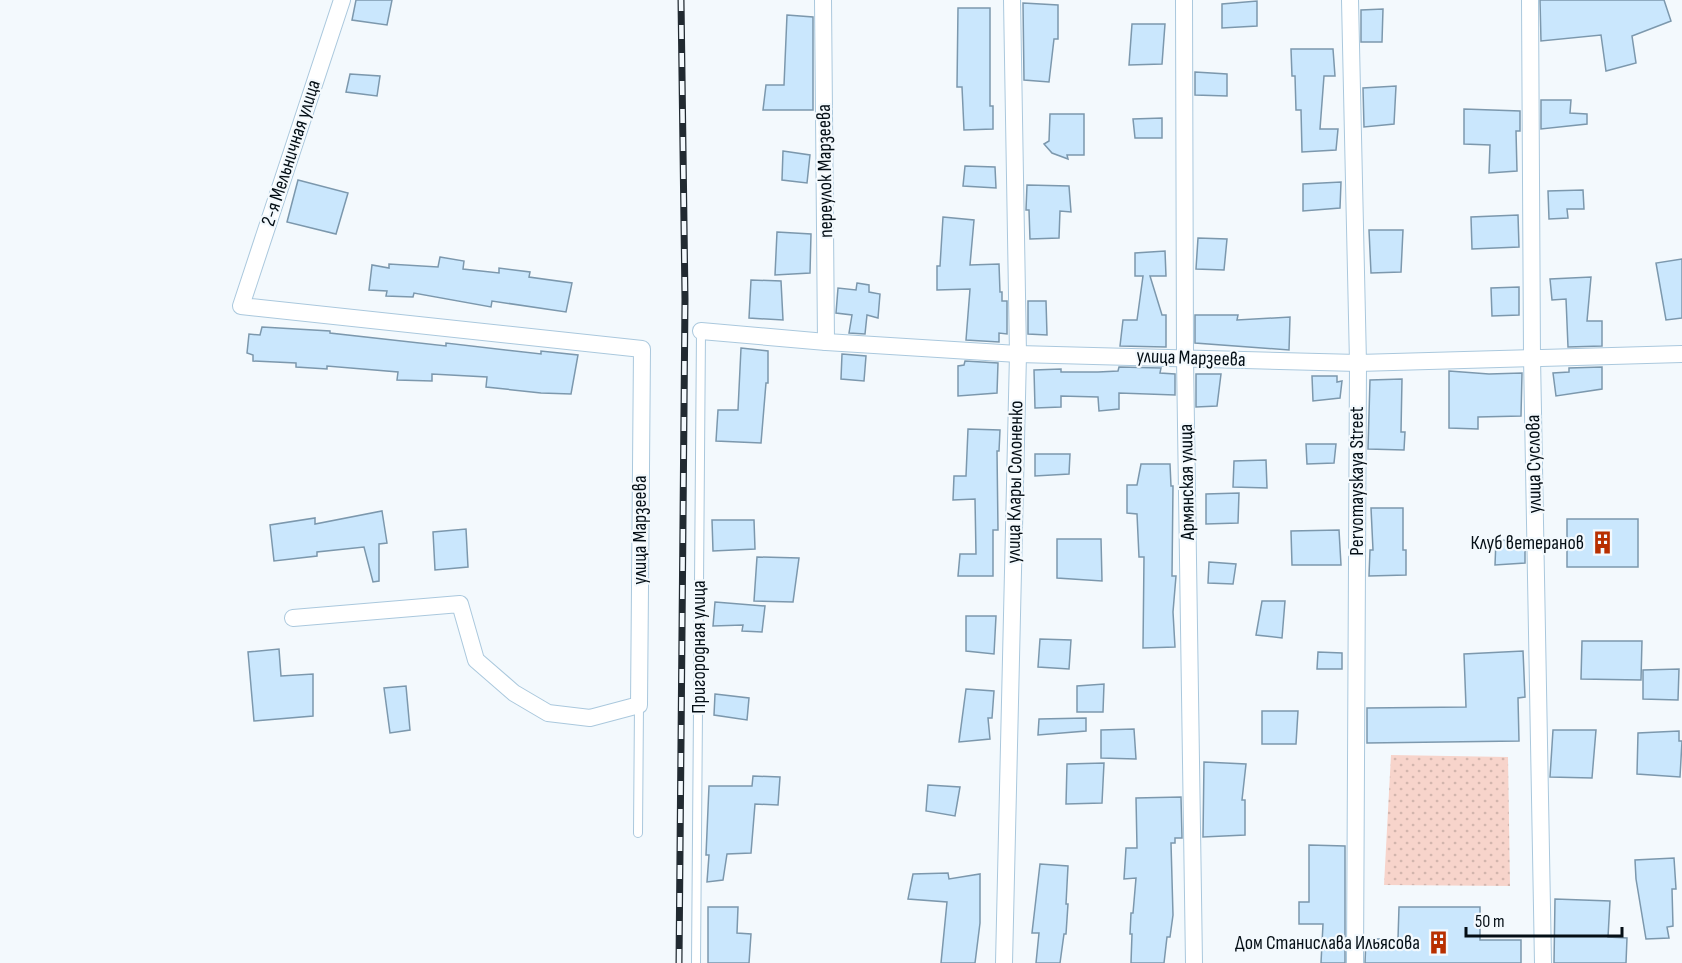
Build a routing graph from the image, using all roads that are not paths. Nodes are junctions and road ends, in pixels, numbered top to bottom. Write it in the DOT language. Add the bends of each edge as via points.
graph roads {
  1 [pos="342,0"];
  2 [pos="823,0"];
  3 [pos="1012,0"];
  4 [pos="1184,0"];
  5 [pos="1350,0"];
  6 [pos="1530,0"];
  7 [pos="241,306"];
  8 [pos="701,331"];
  9 [pos="826,342"];
  10 [pos="1018,354"];
  11 [pos="1682,354"];
  12 [pos="1532,357"];
  13 [pos="1185,358"];
  14 [pos="1358,363"];
  15 [pos="293,618"];
  16 [pos="639,705"];
  17 [pos="638,832"];
  18 [pos="696,963"];
  19 [pos="1004,963"];
  20 [pos="1194,963"];
  21 [pos="1355,963"];
  22 [pos="1543,963"];
  1 -- 7 [label="street, 2-я Мельничная улица"];
  2 -- 9 [label="street, переулок Марзеева"];
  3 -- 10 [label="street, улица Клары Солоненко"];
  4 -- 13 [label="street, Армянская улица"];
  5 -- 14 [label="street, Pervomayskaya Street"];
  6 -- 12 [label="street, улица Суслова"];
  7 -- 16 [label="street, улица Марзеева" via="642,349"];
  8 -- 9 [label="street, улица Марзеева"];
  8 -- 18 [label="lane, Пригородная улица"];
  9 -- 10 [label="street, улица Марзеева"];
  10 -- 13 [label="street, улица Марзеева"];
  10 -- 19 [label="street, улица Клары Солоненко"];
  11 -- 12 [label="street, улица Марзеева"];
  12 -- 14 [label="street, улица Марзеева"];
  12 -- 22 [label="street, улица Суслова"];
  13 -- 14 [label="street, улица Марзеева"];
  13 -- 20 [label="street, Армянская улица"];
  14 -- 21 [label="street, Pervomayskaya Street"];
  15 -- 16 [label="street" via="460,604 476,660 514,693 548,713 591,718"];
  16 -- 17 [label="lane"];
}
